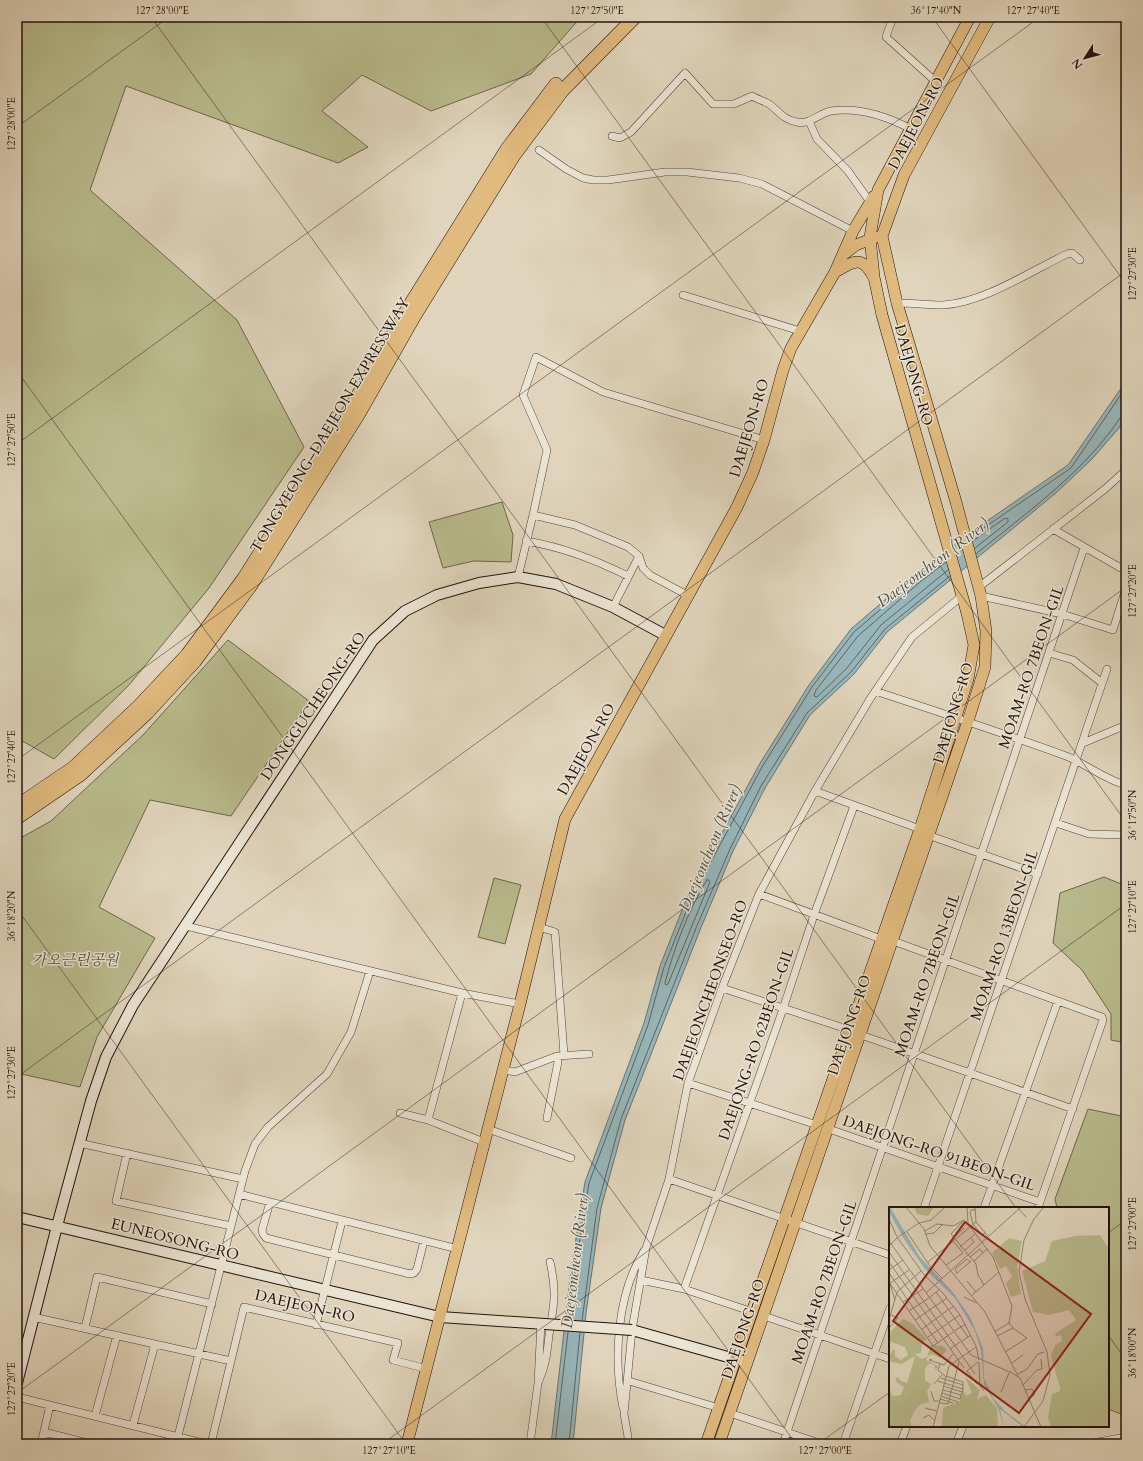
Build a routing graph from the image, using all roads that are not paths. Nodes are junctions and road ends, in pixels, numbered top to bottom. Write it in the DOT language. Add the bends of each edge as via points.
graph roads {
  1 [pos="622,17"];
  2 [pos="635,17"];
  3 [pos="893,17"];
  4 [pos="970,17"];
  5 [pos="990,17"];
  6 [pos="935,81"];
  7 [pos="809,122"];
  8 [pos="529,126"];
  9 [pos="911,129"];
  10 [pos="612,136"];
  11 [pos="539,150"];
  12 [pos="511,152"];
  13 [pos="878,190"];
  14 [pos="870,202"];
  15 [pos="853,231"];
  16 [pos="882,236"];
  17 [pos="870,237"];
  18 [pos="843,255"];
  19 [pos="1080,260"];
  20 [pos="835,272"];
  21 [pos="874,278"];
  22 [pos="683,294"];
  23 [pos="897,303"];
  24 [pos="800,330"];
  25 [pos="764,440"];
  26 [pos="1126,470"];
  27 [pos="532,515"];
  28 [pos="1053,529"];
  29 [pos="526,541"];
  30 [pos="1084,548"];
  31 [pos="639,556"];
  32 [pos="1126,571"];
  33 [pos="628,576"];
  34 [pos="518,577"];
  35 [pos="1126,588"];
  36 [pos="980,592"];
  37 [pos="687,595"];
  38 [pos="962,595"];
  39 [pos="613,606"];
  40 [pos="1062,614"];
  41 [pos="665,635"];
  42 [pos="1049,653"];
  43 [pos="1107,669"];
  44 [pos="1102,684"];
  45 [pos="875,691"];
  46 [pos="956,718"];
  47 [pos="968,721"];
  48 [pos="1126,725"];
  49 [pos="1020,739"];
  50 [pos="1083,743"];
  51 [pos="1077,760"];
  52 [pos="1126,785"];
  53 [pos="815,792"];
  54 [pos="17,806"];
  55 [pos="854,806"];
  56 [pos="17,818"];
  57 [pos="1056,824"];
  58 [pos="924,832"];
  59 [pos="1126,835"];
  60 [pos="982,853"];
  61 [pos="1038,874"];
  62 [pos="759,894"];
  63 [pos="814,915"];
  64 [pos="186,926"];
  65 [pos="539,927"];
  66 [pos="881,939"];
  67 [pos="893,941"];
  68 [pos="946,960"];
  69 [pos="370,971"];
  70 [pos="1002,980"];
  71 [pos="722,988"];
  72 [pos="462,993"];
  73 [pos="1058,1001"];
  74 [pos="520,1004"];
  75 [pos="783,1009"];
  76 [pos="850,1030"];
  77 [pos="861,1035"];
  78 [pos="915,1053"];
  79 [pos="589,1054"];
  80 [pos="560,1055"];
  81 [pos="504,1070"];
  82 [pos="970,1072"];
  83 [pos="688,1083"];
  84 [pos="1026,1092"];
  85 [pos="750,1102"];
  86 [pos="1073,1109"];
  87 [pos="400,1113"];
  88 [pos="547,1118"];
  89 [pos="428,1120"];
  90 [pos="817,1125"];
  91 [pos="488,1129"];
  92 [pos="829,1129"];
  93 [pos="79,1142"];
  94 [pos="484,1142"];
  95 [pos="883,1148"];
  96 [pos="126,1153"];
  97 [pos="571,1158"];
  98 [pos="938,1167"];
  99 [pos="669,1179"];
  100 [pos="243,1180"];
  101 [pos="992,1185"];
  102 [pos="239,1194"];
  103 [pos="717,1197"];
  104 [pos="270,1202"];
  105 [pos="1039,1205"];
  106 [pos="924,1207"];
  107 [pos="984,1207"];
  108 [pos="17,1217"];
  109 [pos="784,1219"];
  110 [pos="342,1221"];
  111 [pos="796,1224"];
  112 [pos="57,1226"];
  113 [pos="232,1226"];
  114 [pos="424,1241"];
  115 [pos="851,1242"];
  116 [pos="646,1248"];
  117 [pos="458,1249"];
  118 [pos="889,1255"];
  119 [pos="333,1256"];
  120 [pos="550,1262"];
  121 [pos="222,1266"];
  122 [pos="641,1280"];
  123 [pos="684,1289"];
  124 [pos="325,1290"];
  125 [pos="212,1304"];
  126 [pos="889,1311"];
  127 [pos="753,1312"];
  128 [pos="764,1316"];
  129 [pos="33,1317"];
  130 [pos="440,1317"];
  131 [pos="543,1324"];
  132 [pos="316,1325"];
  133 [pos="85,1328"];
  134 [pos="632,1330"];
  135 [pos="117,1335"];
  136 [pos="820,1335"];
  137 [pos="155,1344"];
  138 [pos="199,1354"];
  139 [pos="874,1354"];
  140 [pos="736,1359"];
  141 [pos="889,1359"];
  142 [pos="231,1361"];
  143 [pos="748,1363"];
  144 [pos="427,1369"];
  145 [pos="629,1381"];
  146 [pos="17,1383"];
  147 [pos="538,1383"];
  148 [pos="17,1397"];
  149 [pos="50,1405"];
  150 [pos="719,1408"];
  151 [pos="730,1413"];
  152 [pos="624,1414"];
  153 [pos="96,1416"];
  154 [pos="133,1425"];
  155 [pos="907,1427"];
  156 [pos="963,1427"];
  157 [pos="44,1432"];
  158 [pos="787,1432"];
  159 [pos="1126,1437"];
  160 [pos="177,1440"];
  161 [pos="41,1444"];
  162 [pos="91,1444"];
  163 [pos="207,1444"];
  164 [pos="211,1444"];
  165 [pos="407,1444"];
  166 [pos="530,1444"];
  167 [pos="627,1444"];
  168 [pos="706,1444"];
  169 [pos="720,1444"];
  170 [pos="783,1444"];
  171 [pos="822,1444"];
  172 [pos="843,1444"];
  173 [pos="900,1444"];
  174 [pos="956,1444"];
  175 [pos="1087,1444"];
  1 -- 8 [label="highway, TONGYEONG–DAEJEON EXPRESSWAY" via="554,86"];
  2 -- 8 [label="highway, TONGYEONG–DAEJEON EXPRESSWAY"];
  3 -- 6 [label="street, DAEJEON-RO" via="886,37"];
  4 -- 6 [label="main road, DAEJEON-RO"];
  5 -- 16 [label="main road, DAEJEON-RO" via="904,175"];
  6 -- 9 [label="main road, DAEJEON-RO"];
  7 -- 9 [label="street" via="831,111 869,112"];
  7 -- 10 [label="street" via="791,120 778,114 769,104 752,96 734,104 713,104 685,73 631,132 620,138"];
  7 -- 14 [label="street" via="817,139 848,171"];
  8 -- 12 [label="highway, TONGYEONG–DAEJEON EXPRESSWAY"];
  9 -- 13 [label="main road, DAEJEON-RO"];
  11 -- 15 [label="street" via="566,169 593,180 665,172 739,178 762,184"];
  12 -- 54 [label="highway, TONGYEONG–DAEJEON EXPRESSWAY" via="408,308 350,409 244,578 187,655 140,706 73,768"];
  12 -- 56 [label="highway, TONGYEONG–DAEJEON EXPRESSWAY" via="358,415 251,585 195,661 147,712 80,774"];
  13 -- 14 [label="main road"];
  13 -- 17 [label="main road, DAEJEON-RO"];
  14 -- 15 [label="main road"];
  15 -- 18 [label="main road"];
  16 -- 17 [label="main road, DAEJEON-RO"];
  16 -- 23 [label="main road, DAEJONG-RO"];
  17 -- 18 [label="main road, DAEJEON-RO"];
  17 -- 21 [label="main road, DAEJONG-RO"];
  18 -- 20 [label="main road, DAEJEON-RO"];
  19 -- 23 [label="street, DAEJONG-RO" via="1072,253 1068,254 971,300 943,305"];
  20 -- 21 [label="main road" via="851,262 860,261 867,265"];
  20 -- 24 [label="main road, DAEJEON-RO"];
  21 -- 38 [label="main road, DAEJONG-RO" via="882,315"];
  22 -- 24 [label="street"];
  23 -- 36 [label="main road, DAEJONG-RO"];
  24 -- 25 [label="main road, DAEJEON-RO" via="782,370"];
  25 -- 27 [label="street" via="603,392 536,357 523,395 547,450"];
  25 -- 37 [label="main road, DAEJEON-RO" via="737,507"];
  26 -- 28 [label="street"];
  27 -- 29 [label="street"];
  27 -- 31 [label="street" via="575,525 628,547"];
  28 -- 30 [label="street"];
  28 -- 36 [label="street"];
  29 -- 33 [label="street" via="563,548"];
  29 -- 34 [label="street"];
  30 -- 32 [label="street"];
  30 -- 40 [label="street, MOAM-RO 7BEON-GIL"];
  31 -- 33 [label="street"];
  31 -- 37 [label="street" via="643,568 650,575"];
  33 -- 39 [label="street"];
  34 -- 39 [label="main road, DONGGUCHEONG-RO" via="556,584"];
  34 -- 64 [label="main road, DONGGUCHEONG-RO" via="479,583 437,595 405,611 373,640"];
  35 -- 40 [label="street" via="1113,630"];
  36 -- 40 [label="street"];
  36 -- 47 [label="main road, DAEJONG-RO" via="986,631 985,667"];
  37 -- 41 [label="main road, DAEJEON-RO"];
  38 -- 45 [label="street, DAEJEONCHEONSEO-RO" via="912,637"];
  38 -- 46 [label="main road, DAEJONG-RO" via="974,645 968,679"];
  39 -- 41 [label="main road, DONGGUCHEONG-RO"];
  40 -- 42 [label="street, MOAM-RO 7BEON-GIL"];
  41 -- 65 [label="main road, DAEJEON-RO" via="565,819"];
  42 -- 44 [label="street" via="1073,660"];
  42 -- 49 [label="street, MOAM-RO 7BEON-GIL"];
  43 -- 44 [label="street, MOAM-RO 13BEON-GIL"];
  44 -- 50 [label="street, MOAM-RO 13BEON-GIL"];
  45 -- 46 [label="street, DAEJONG-RO"];
  45 -- 53 [label="street, DAEJEONCHEONSEO-RO"];
  46 -- 47 [label="street"];
  46 -- 58 [label="main road, DAEJONG-RO"];
  47 -- 49 [label="street"];
  47 -- 58 [label="main road, DAEJONG-RO"];
  48 -- 50 [label="street"];
  49 -- 51 [label="street"];
  49 -- 60 [label="street, MOAM-RO 7BEON-GIL"];
  50 -- 51 [label="street, MOAM-RO 13BEON-GIL"];
  51 -- 52 [label="street"];
  51 -- 57 [label="street, MOAM-RO 13BEON-GIL"];
  53 -- 55 [label="street"];
  53 -- 62 [label="street, DAEJEONCHEONSEO-RO"];
  55 -- 58 [label="street"];
  55 -- 63 [label="street, DAEJONG-RO 62BEON-GIL"];
  57 -- 59 [label="street" via="1089,834"];
  57 -- 61 [label="street, MOAM-RO 13BEON-GIL"];
  58 -- 60 [label="street"];
  58 -- 66 [label="main road, DAEJONG-RO"];
  58 -- 67 [label="main road, DAEJONG-RO"];
  60 -- 61 [label="street"];
  60 -- 68 [label="street, MOAM-RO 7BEON-GIL"];
  61 -- 70 [label="street, MOAM-RO 13BEON-GIL"];
  62 -- 63 [label="street"];
  62 -- 71 [label="street, DAEJEONCHEONSEO-RO"];
  63 -- 66 [label="street"];
  63 -- 75 [label="street, DAEJONG-RO 62BEON-GIL"];
  64 -- 69 [label="street"];
  64 -- 93 [label="main road, DONGGUCHEONG-RO" via="133,1005 106,1057"];
  65 -- 74 [label="main road, DAEJEON-RO"];
  65 -- 80 [label="street" via="555,932"];
  66 -- 76 [label="main road, DAEJONG-RO"];
  67 -- 68 [label="street"];
  67 -- 77 [label="main road, DAEJONG-RO"];
  68 -- 70 [label="street"];
  68 -- 78 [label="street, MOAM-RO 7BEON-GIL"];
  69 -- 72 [label="street"];
  69 -- 100 [label="street" via="351,1032 327,1074 285,1110 259,1138"];
  70 -- 73 [label="street"];
  70 -- 82 [label="street, MOAM-RO 13BEON-GIL"];
  71 -- 75 [label="street, DAEJONG-RO"];
  71 -- 83 [label="street, DAEJEONCHEONSEO-RO"];
  72 -- 74 [label="street"];
  72 -- 89 [label="street"];
  73 -- 84 [label="street"];
  73 -- 86 [label="street" via="1100,1016 1103,1020"];
  74 -- 81 [label="main road, DAEJEON-RO"];
  75 -- 76 [label="street, DAEJONG-RO"];
  75 -- 85 [label="street, DAEJONG-RO 62BEON-GIL"];
  76 -- 90 [label="main road, DAEJONG-RO"];
  77 -- 78 [label="street"];
  77 -- 92 [label="main road, DAEJONG-RO"];
  78 -- 82 [label="street"];
  78 -- 95 [label="street, MOAM-RO 7BEON-GIL"];
  79 -- 80 [label="street"];
  80 -- 81 [label="street" via="515,1072"];
  80 -- 88 [label="street"];
  81 -- 91 [label="main road, DAEJEON-RO"];
  82 -- 84 [label="street"];
  82 -- 98 [label="street, MOAM-RO 13BEON-GIL"];
  83 -- 85 [label="street"];
  83 -- 99 [label="street, DAEJEONCHEONSEO-RO"];
  84 -- 86 [label="street"];
  84 -- 101 [label="street"];
  85 -- 90 [label="street"];
  85 -- 103 [label="street, DAEJONG-RO 62BEON-GIL"];
  86 -- 105 [label="street"];
  87 -- 89 [label="street"];
  89 -- 94 [label="street"];
  90 -- 109 [label="main road, DAEJONG-RO"];
  91 -- 94 [label="main road, DAEJEON-RO"];
  91 -- 97 [label="street"];
  92 -- 95 [label="street, DAEJONG-RO 91BEON-GIL"];
  92 -- 111 [label="main road, DAEJONG-RO"];
  93 -- 96 [label="street"];
  93 -- 112 [label="main road, DONGGUCHEONG-RO"];
  94 -- 117 [label="main road, DAEJEON-RO"];
  95 -- 98 [label="street, DAEJONG-RO 91BEON-GIL"];
  95 -- 115 [label="street, MOAM-RO 7BEON-GIL"];
  96 -- 100 [label="street"];
  96 -- 113 [label="street" via="116,1201"];
  98 -- 101 [label="street, DAEJONG-RO 91BEON-GIL"];
  98 -- 106 [label="street, MOAM-RO 13BEON-GIL"];
  99 -- 103 [label="street"];
  99 -- 116 [label="street, DAEJEONCHEONSEO-RO"];
  100 -- 102 [label="street"];
  101 -- 105 [label="street, DAEJONG-RO 91BEON-GIL"];
  101 -- 107 [label="street"];
  102 -- 104 [label="street"];
  102 -- 113 [label="street"];
  103 -- 109 [label="street"];
  103 -- 123 [label="street, DAEJONG-RO 62BEON-GIL"];
  104 -- 110 [label="street"];
  104 -- 119 [label="street" via="262,1230 266,1238"];
  108 -- 112 [label="main road, EUNEOSONG-RO"];
  109 -- 111 [label="street"];
  109 -- 127 [label="main road, DAEJONG-RO"];
  110 -- 114 [label="street"];
  110 -- 119 [label="street"];
  111 -- 115 [label="street"];
  111 -- 128 [label="main road, DAEJONG-RO"];
  112 -- 121 [label="main road, EUNEOSONG-RO"];
  112 -- 129 [label="main road, DONGGUCHEONG-RO"];
  113 -- 121 [label="street"];
  114 -- 117 [label="street"];
  114 -- 119 [label="street" via="417,1269 410,1274"];
  115 -- 118 [label="street"];
  115 -- 136 [label="street, MOAM-RO 7BEON-GIL"];
  116 -- 122 [label="street, DAEJEONCHEONSEO-RO"];
  116 -- 152 [label="street" via="638,1260 628,1286 620,1323 618,1373"];
  117 -- 130 [label="main road, DAEJEON-RO"];
  119 -- 124 [label="street"];
  120 -- 147 [label="street" via="555,1291 554,1312 546,1366"];
  121 -- 124 [label="main road, EUNEOSONG-RO"];
  121 -- 125 [label="street"];
  122 -- 123 [label="street"];
  122 -- 134 [label="street, DAEJEONCHEONSEO-RO"];
  123 -- 127 [label="street"];
  124 -- 130 [label="main road, EUNEOSONG-RO"];
  124 -- 132 [label="street"];
  125 -- 133 [label="street" via="97,1278"];
  125 -- 138 [label="street"];
  126 -- 139 [label="street"];
  127 -- 140 [label="main road, DAEJONG-RO"];
  128 -- 136 [label="street"];
  128 -- 143 [label="main road, DAEJONG-RO"];
  129 -- 133 [label="street"];
  129 -- 146 [label="main road, DONGGUCHEONG-RO"];
  130 -- 131 [label="main road, EUNEOSONG-RO"];
  130 -- 144 [label="main road, DAEJEON-RO"];
  131 -- 134 [label="main road, EUNEOSONG-RO, bridge"];
  131 -- 147 [label="street"];
  132 -- 142 [label="street, DAEJEON-RO" via="244,1307"];
  132 -- 144 [label="street, DAEJEON-RO" via="398,1343 393,1360"];
  133 -- 135 [label="street"];
  134 -- 140 [label="main road"];
  134 -- 145 [label="street, DAEJEONCHEONSEO-RO"];
  135 -- 137 [label="street"];
  135 -- 153 [label="street"];
  136 -- 139 [label="street"];
  136 -- 158 [label="street, MOAM-RO 7BEON-GIL"];
  137 -- 138 [label="street"];
  137 -- 154 [label="street"];
  138 -- 142 [label="street"];
  138 -- 160 [label="street"];
  139 -- 141 [label="street"];
  139 -- 172 [label="street"];
  140 -- 143 [label="main road"];
  140 -- 150 [label="main road, DAEJONG-RO"];
  142 -- 164 [label="street, DAEJEON-RO"];
  143 -- 151 [label="main road, DAEJONG-RO"];
  144 -- 165 [label="main road, DAEJEON-RO"];
  145 -- 150 [label="street"];
  145 -- 152 [label="street, DAEJEONCHEONSEO-RO"];
  147 -- 166 [label="street"];
  148 -- 149 [label="street"];
  149 -- 153 [label="street"];
  149 -- 157 [label="street"];
  150 -- 168 [label="main road, DAEJONG-RO"];
  151 -- 158 [label="street"];
  151 -- 169 [label="main road, DAEJONG-RO"];
  152 -- 167 [label="street, DAEJEONCHEONSEO-RO"];
  153 -- 154 [label="street"];
  154 -- 160 [label="street"];
  155 -- 173 [label="street"];
  156 -- 174 [label="street"];
  157 -- 161 [label="street"];
  157 -- 162 [label="street"];
  158 -- 170 [label="street, MOAM-RO 7BEON-GIL"];
  158 -- 171 [label="street"];
  159 -- 175 [label="street"];
  160 -- 163 [label="street"];
}
